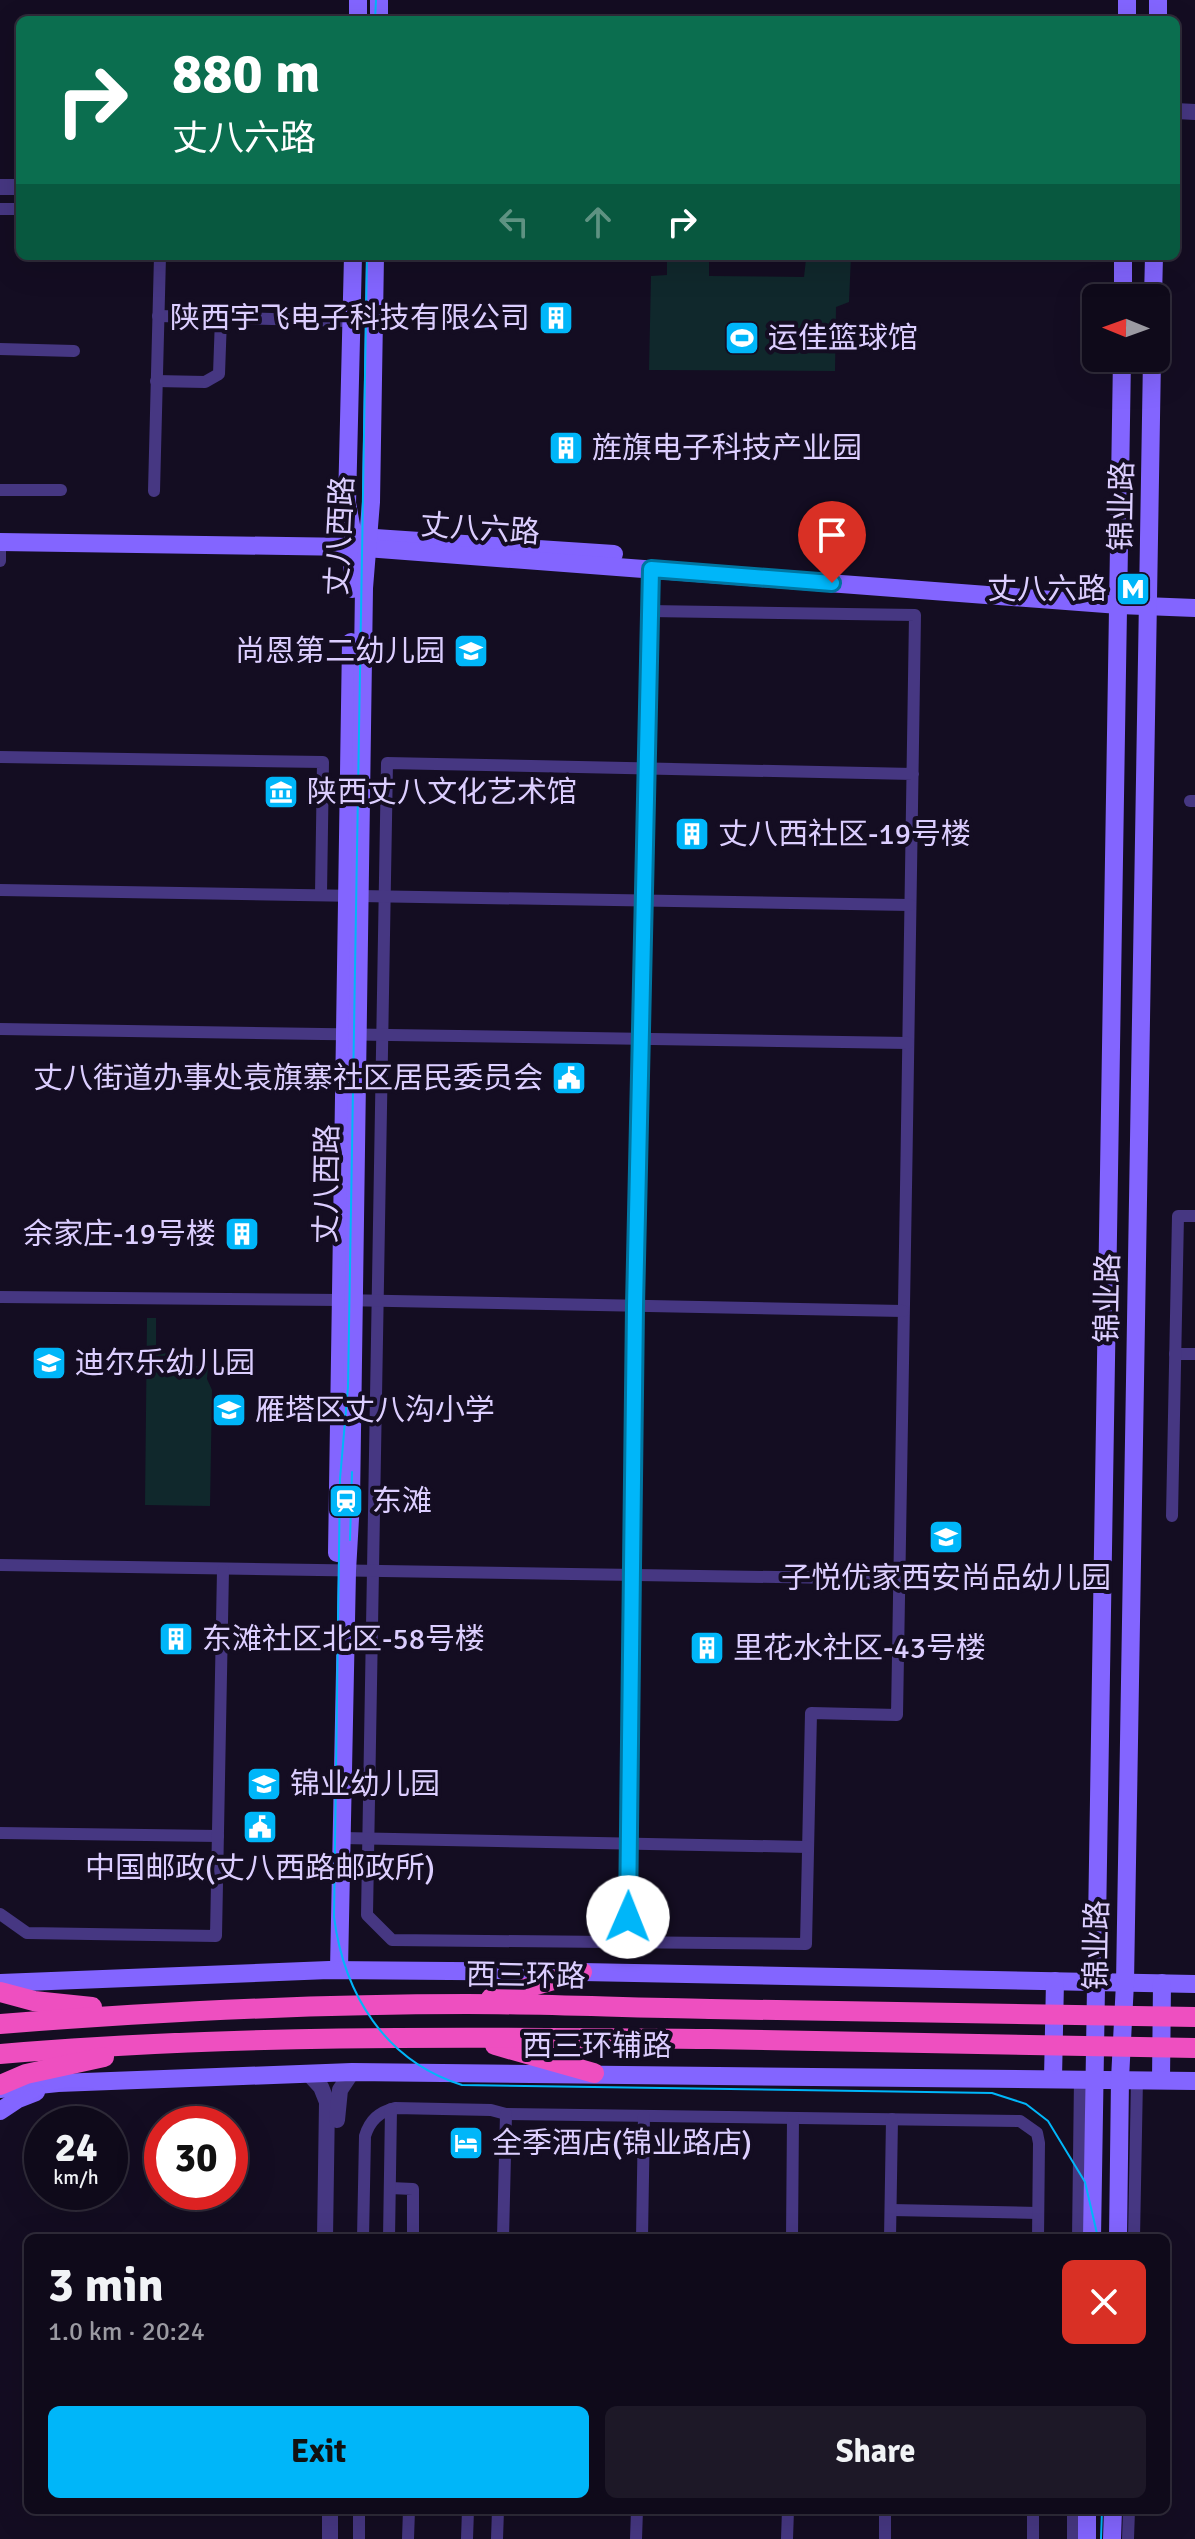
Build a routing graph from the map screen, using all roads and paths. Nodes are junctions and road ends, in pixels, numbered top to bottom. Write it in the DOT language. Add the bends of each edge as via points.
graph roads {
  1 [pos="160,260"];
  2 [pos="353,260"];
  3 [pos="375,260"];
  4 [pos="1123,260"];
  5 [pos="1154,260"];
  6 [pos="1123,284"];
  7 [pos="1153,284"];
  8 [pos="158,316"];
  9 [pos="221,318"];
  10 [pos="345,321"];
  11 [pos="0,349"];
  12 [pos="74,351"];
  13 [pos="1122,372"];
  14 [pos="1152,372"];
  15 [pos="156,381"];
  16 [pos="0,490"];
  17 [pos="61,490"];
  18 [pos="154,491"];
  19 [pos="0,530"];
  20 [pos="0,542"];
  21 [pos="360,542"];
  22 [pos="0,561"];
  23 [pos="651,569"];
  24 [pos="1195,596"];
  25 [pos="1148,598"];
  26 [pos="1119,599"];
  27 [pos="1195,608"];
  28 [pos="649,611"];
  29 [pos="0,757"];
  30 [pos="645,769"];
  31 [pos="913,774"];
  32 [pos="0,890"];
  33 [pos="321,894"];
  34 [pos="354,895"];
  35 [pos="385,896"];
  36 [pos="642,900"];
  37 [pos="910,905"];
  38 [pos="0,1029"];
  39 [pos="351,1034"];
  40 [pos="382,1035"];
  41 [pos="640,1039"];
  42 [pos="908,1043"];
  43 [pos="1195,1216"];
  44 [pos="0,1297"];
  45 [pos="347,1301"];
  46 [pos="378,1303"];
  47 [pos="635,1306"];
  48 [pos="903,1311"];
  49 [pos="1175,1354"];
  50 [pos="1195,1354"];
  51 [pos="1172,1516"];
  52 [pos="0,1565"];
  53 [pos="223,1570"];
  54 [pos="342,1571"];
  55 [pos="373,1571"];
  56 [pos="631,1573"];
  57 [pos="899,1579"];
  58 [pos="0,1833"];
  59 [pos="218,1836"];
  60 [pos="342,1838"];
  61 [pos="368,1839"];
  62 [pos="629,1843"];
  63 [pos="808,1847"];
  64 [pos="0,1914"];
  65 [pos="627,1941"];
  66 [pos="334,1970"];
  67 [pos="582,1972"];
  68 [pos="1055,1981"];
  69 [pos="3,1982"];
  70 [pos="1095,1982"];
  71 [pos="1125,1983"];
  72 [pos="1162,1983"];
  73 [pos="1195,1984"];
  74 [pos="468,2004"];
  75 [pos="144,2013"];
  76 [pos="1195,2017"];
  77 [pos="0,2024"];
  78 [pos="468,2037"];
  79 [pos="178,2043"];
  80 [pos="1195,2048"];
  81 [pos="0,2054"];
  82 [pos="352,2072"];
  83 [pos="594,2073"];
  84 [pos="309,2074"];
  85 [pos="1053,2078"];
  86 [pos="1087,2078"];
  87 [pos="1129,2079"];
  88 [pos="1161,2080"];
  89 [pos="1195,2081"];
  90 [pos="58,2083"];
  91 [pos="0,2087"];
  92 [pos="391,2109"];
  93 [pos="0,2111"];
  94 [pos="506,2114"];
  95 [pos="644,2116"];
  96 [pos="793,2118"];
  97 [pos="892,2119"];
  98 [pos="390,2188"];
  99 [pos="891,2210"];
  100 [pos="1038,2213"];
  101 [pos="325,2234"];
  102 [pos="335,2234"];
  103 [pos="363,2234"];
  104 [pos="389,2234"];
  105 [pos="413,2234"];
  106 [pos="503,2234"];
  107 [pos="642,2234"];
  108 [pos="792,2234"];
  109 [pos="890,2234"];
  110 [pos="1038,2234"];
  111 [pos="1078,2234"];
  112 [pos="1092,2234"];
  113 [pos="1118,2234"];
  114 [pos="1134,2234"];
  115 [pos="321,2514"];
  116 [pos="330,2514"];
  117 [pos="359,2514"];
  118 [pos="409,2514"];
  119 [pos="468,2514"];
  120 [pos="498,2514"];
  121 [pos="637,2514"];
  122 [pos="788,2514"];
  123 [pos="885,2514"];
  124 [pos="1033,2514"];
  125 [pos="1073,2514"];
  126 [pos="1087,2514"];
  127 [pos="1113,2514"];
  128 [pos="1129,2514"];
  129 [pos="320,2539"];
  130 [pos="330,2539"];
  131 [pos="359,2539"];
  132 [pos="408,2539"];
  133 [pos="467,2539"];
  134 [pos="497,2539"];
  135 [pos="636,2539"];
  136 [pos="787,2539"];
  137 [pos="885,2539"];
  138 [pos="1033,2539"];
  139 [pos="1073,2539"];
  140 [pos="1087,2539"];
  141 [pos="1112,2539"];
  142 [pos="1128,2539"];
  1 -- 8 [label="street"];
  2 -- 21 [label="main road, 丈八西路" via="347,503"];
  3 -- 21 [label="main road, 丈八西路"];
  4 -- 6 [label="main road"];
  5 -- 7 [label="main road"];
  8 -- 9 [label="street"];
  8 -- 15 [label="street"];
  9 -- 10 [label="street"];
  9 -- 15 [label="street" via="219,374 205,382"];
  11 -- 12 [label="street"];
  13 -- 26 [label="main road, 锦业路"];
  14 -- 25 [label="main road, 锦业路"];
  15 -- 18 [label="street"];
  16 -- 17 [label="street"];
  19 -- 21 [label="main road, 丈八六路"];
  20 -- 21 [label="main road, 丈八六路"];
  20 -- 22 [label="street"];
  21 -- 23 [label="main road, 丈八六路"];
  21 -- 26 [label="main road, 丈八六路"];
  21 -- 34 [label="main road, 丈八西路"];
  23 -- 26 [label="main road, 丈八六路"];
  23 -- 28 [label="street"];
  24 -- 25 [label="main road, 丈八六路"];
  25 -- 26 [label="main road, 丈八六路"];
  25 -- 27 [label="main road, 丈八六路"];
  25 -- 71 [label="main road, 锦业路"];
  26 -- 70 [label="main road, 锦业路"];
  28 -- 30 [label="street"];
  28 -- 31 [label="street" via="915,615"];
  29 -- 33 [label="street" via="323,762"];
  30 -- 31 [label="street"];
  30 -- 35 [label="street" via="387,763"];
  30 -- 36 [label="street"];
  31 -- 37 [label="street"];
  32 -- 33 [label="street"];
  33 -- 34 [label="street"];
  34 -- 35 [label="street"];
  34 -- 39 [label="main road, 丈八西路"];
  35 -- 36 [label="street"];
  35 -- 40 [label="street"];
  36 -- 37 [label="street"];
  36 -- 41 [label="street"];
  37 -- 42 [label="street"];
  38 -- 39 [label="street"];
  39 -- 40 [label="street"];
  39 -- 45 [label="main road, 丈八西路"];
  40 -- 41 [label="street"];
  40 -- 46 [label="street"];
  41 -- 42 [label="street"];
  41 -- 47 [label="street"];
  42 -- 48 [label="street"];
  43 -- 49 [label="street" via="1178,1216"];
  44 -- 45 [label="street"];
  45 -- 46 [label="street"];
  45 -- 54 [label="main road, 丈八西路" via="351,1501"];
  46 -- 47 [label="street"];
  46 -- 55 [label="street"];
  47 -- 48 [label="street"];
  47 -- 56 [label="street"];
  48 -- 57 [label="street"];
  49 -- 50 [label="street"];
  49 -- 51 [label="street"];
  52 -- 53 [label="street"];
  53 -- 54 [label="street"];
  53 -- 59 [label="street"];
  54 -- 55 [label="street"];
  54 -- 60 [label="main road, 丈八西路"];
  54 -- 66 [label="main road, 丈八西路"];
  55 -- 56 [label="street"];
  55 -- 61 [label="street"];
  56 -- 57 [label="street"];
  56 -- 62 [label="street"];
  57 -- 63 [label="street" via="897,1715 811,1713"];
  58 -- 59 [label="street"];
  59 -- 64 [label="street" via="216,1936 27,1933"];
  60 -- 61 [label="street"];
  60 -- 66 [label="main road, 丈八西路"];
  61 -- 62 [label="street"];
  61 -- 65 [label="street" via="367,1915 392,1940"];
  62 -- 63 [label="street"];
  62 -- 65 [label="street"];
  63 -- 65 [label="street" via="806,1944"];
  66 -- 67 [label="main road"];
  66 -- 69 [label="main road"];
  67 -- 68 [label="main road"];
  67 -- 74 [label="highway"];
  68 -- 70 [label="main road"];
  68 -- 85 [label="main road"];
  69 -- 75 [label="highway" via="34,2001"];
  70 -- 71 [label="main road"];
  70 -- 86 [label="main road, 锦业路"];
  71 -- 72 [label="main road"];
  71 -- 87 [label="main road, 锦业路"];
  72 -- 73 [label="main road"];
  72 -- 88 [label="main road"];
  74 -- 75 [label="highway, 西三环路"];
  74 -- 76 [label="highway, 西三环路, bridge"];
  75 -- 77 [label="highway, 西三环路"];
  78 -- 79 [label="highway, 西三环路"];
  78 -- 80 [label="highway, 西三环路, bridge"];
  78 -- 83 [label="highway"];
  79 -- 81 [label="highway, 西三环路"];
  79 -- 91 [label="highway" via="26,2074"];
  82 -- 83 [label="main road, 西三环辅路"];
  82 -- 84 [label="main road, 西三环辅路"];
  82 -- 102 [label="street" via="337,2106"];
  83 -- 85 [label="main road, 西三环辅路"];
  84 -- 90 [label="main road, 西三环辅路"];
  84 -- 101 [label="street" via="327,2102"];
  85 -- 86 [label="main road, 西三环辅路"];
  86 -- 87 [label="main road, 西三环辅路"];
  86 -- 111 [label="street"];
  86 -- 112 [label="main road, 锦业路"];
  87 -- 88 [label="main road, 西三环辅路"];
  87 -- 113 [label="main road, 锦业路"];
  87 -- 114 [label="street"];
  88 -- 89 [label="main road, 西三环辅路"];
  90 -- 91 [label="main road, 西三环辅路"];
  90 -- 93 [label="main road"];
  92 -- 94 [label="street"];
  92 -- 98 [label="street"];
  92 -- 103 [label="street" via="374,2118 365,2136"];
  94 -- 95 [label="street"];
  94 -- 106 [label="street"];
  95 -- 96 [label="street"];
  95 -- 107 [label="street"];
  96 -- 97 [label="street"];
  96 -- 108 [label="street"];
  97 -- 99 [label="street"];
  97 -- 100 [label="street" via="1028,2125 1039,2143"];
  98 -- 104 [label="street"];
  98 -- 105 [label="street" via="413,2189"];
  99 -- 100 [label="street"];
  99 -- 109 [label="street"];
  100 -- 110 [label="street"];
  115 -- 129 [label="street"];
  116 -- 130 [label="street"];
  117 -- 131 [label="street"];
  118 -- 132 [label="street"];
  119 -- 133 [label="street"];
  120 -- 134 [label="street"];
  121 -- 135 [label="street"];
  122 -- 136 [label="street"];
  123 -- 137 [label="street"];
  124 -- 138 [label="street"];
  125 -- 139 [label="street"];
  126 -- 140 [label="main road"];
  127 -- 141 [label="main road"];
  128 -- 142 [label="street"];
}
